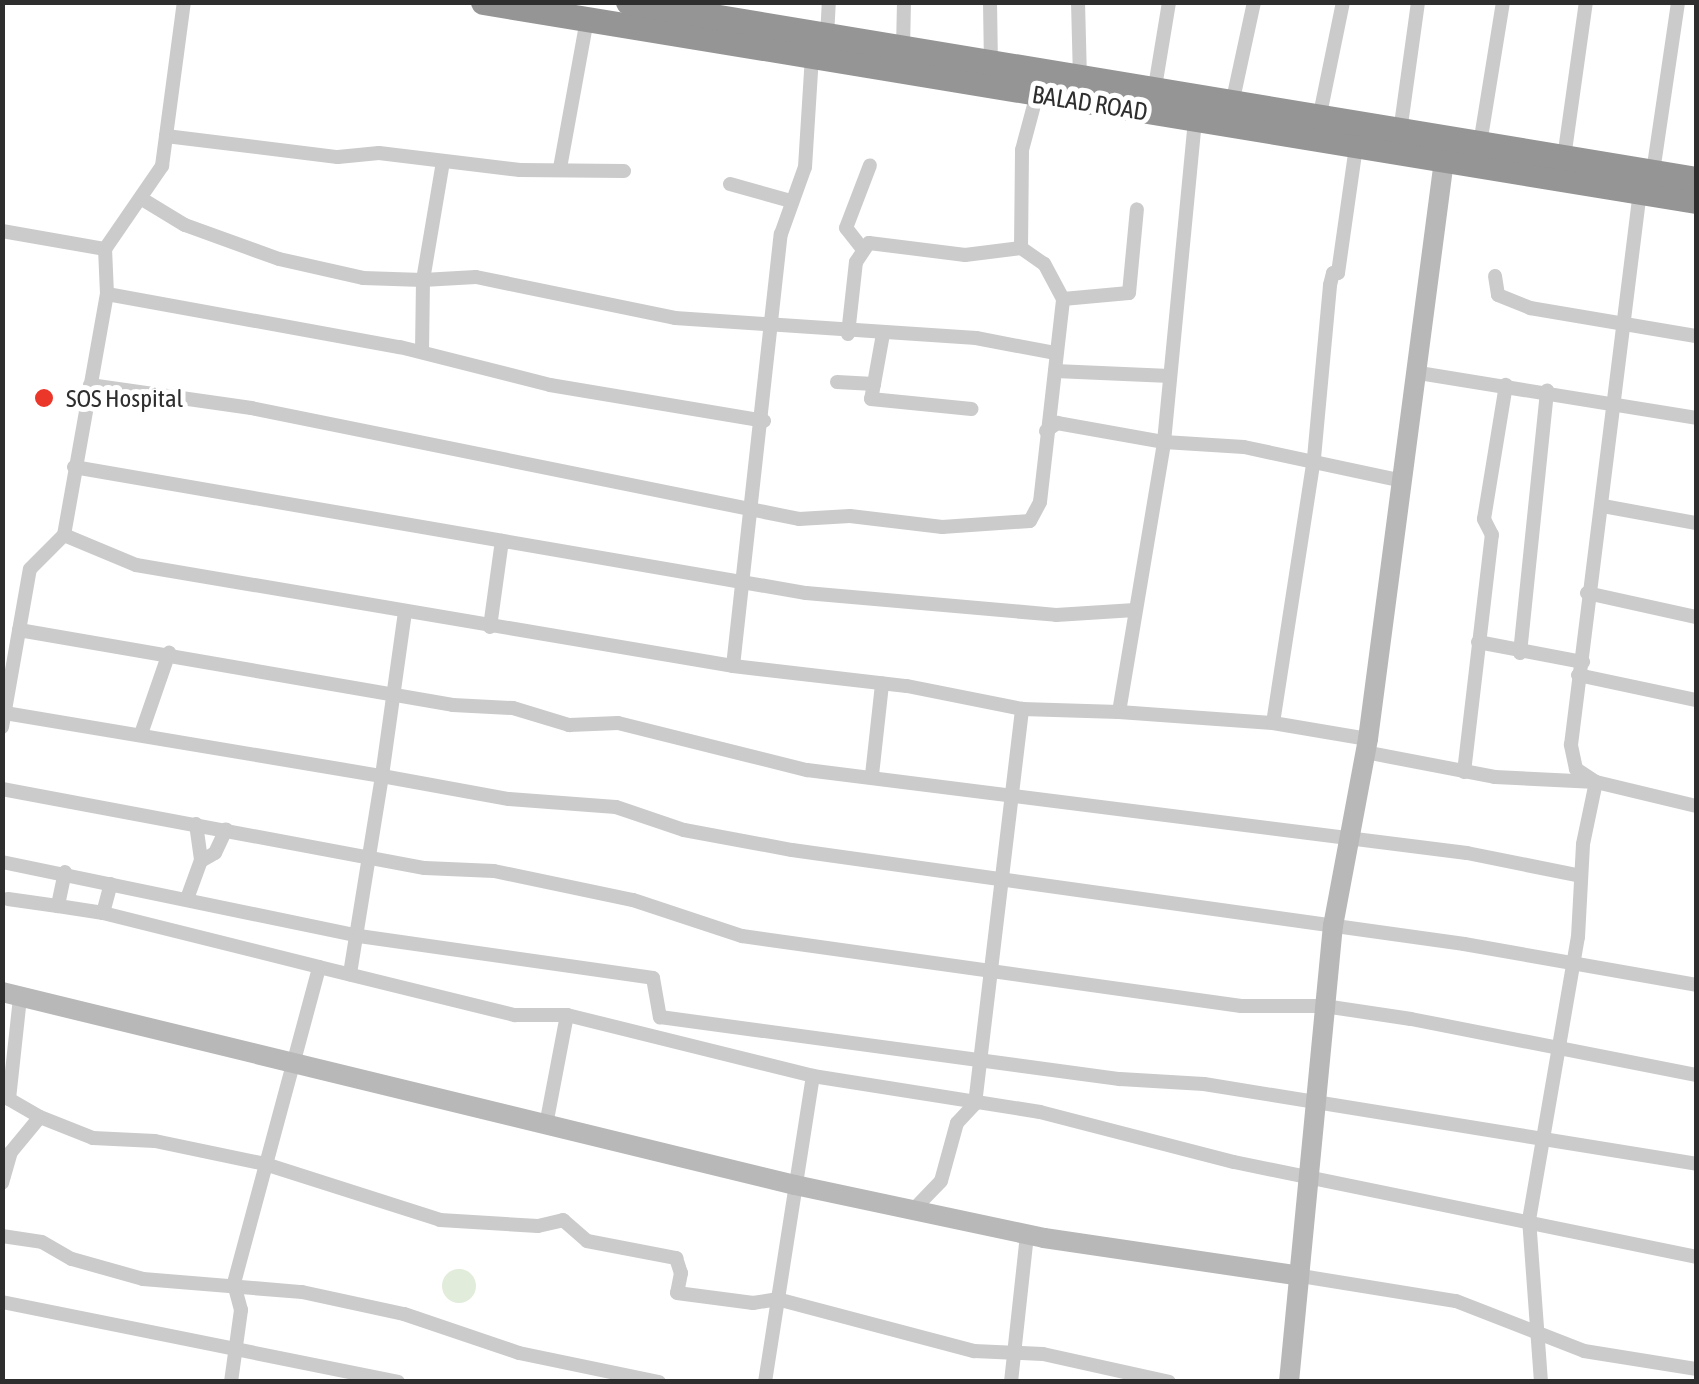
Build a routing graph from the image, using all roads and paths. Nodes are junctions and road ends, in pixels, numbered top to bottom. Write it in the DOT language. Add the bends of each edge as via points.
graph roads {
  1 [pos="184,2"];
  2 [pos="484,2"];
  3 [pos="628,2"];
  4 [pos="829,2"];
  5 [pos="904,2"];
  6 [pos="990,2"];
  7 [pos="1078,2"];
  8 [pos="1169,2"];
  9 [pos="1254,2"];
  10 [pos="1344,2"];
  11 [pos="1418,2"];
  12 [pos="1503,2"];
  13 [pos="1586,2"];
  14 [pos="1678,2"];
  15 [pos="663,6"];
  16 [pos="748,14"];
  17 [pos="588,19"];
  18 [pos="819,46"];
  19 [pos="903,49"];
  20 [pos="991,67"];
  21 [pos="1080,81"];
  22 [pos="1154,93"];
  23 [pos="1037,94"];
  24 [pos="1232,105"];
  25 [pos="1319,119"];
  26 [pos="1195,120"];
  27 [pos="1400,132"];
  28 [pos="166,136"];
  29 [pos="1480,144"];
  30 [pos="1356,146"];
  31 [pos="1564,158"];
  32 [pos="1444,160"];
  33 [pos="443,162"];
  34 [pos="870,165"];
  35 [pos="560,168"];
  36 [pos="624,171"];
  37 [pos="1696,179"];
  38 [pos="1646,182"];
  39 [pos="730,184"];
  40 [pos="142,200"];
  41 [pos="791,201"];
  42 [pos="1696,201"];
  43 [pos="1137,209"];
  44 [pos="2,232"];
  45 [pos="862,247"];
  46 [pos="105,248"];
  47 [pos="1021,248"];
  48 [pos="1495,276"];
  49 [pos="423,280"];
  50 [pos="108,294"];
  51 [pos="1063,299"];
  52 [pos="1621,324"];
  53 [pos="771,329"];
  54 [pos="848,334"];
  55 [pos="884,334"];
  56 [pos="1696,336"];
  57 [pos="422,352"];
  58 [pos="1055,353"];
  59 [pos="1054,371"];
  60 [pos="1419,373"];
  61 [pos="1170,376"];
  62 [pos="838,382"];
  63 [pos="874,384"];
  64 [pos="1506,385"];
  65 [pos="90,386"];
  66 [pos="1547,390"];
  67 [pos="1613,400"];
  68 [pos="972,409"];
  69 [pos="1696,418"];
  70 [pos="764,421"];
  71 [pos="1046,431"];
  72 [pos="1164,442"];
  73 [pos="1314,458"];
  74 [pos="74,467"];
  75 [pos="1402,481"];
  76 [pos="752,505"];
  77 [pos="1603,506"];
  78 [pos="1696,523"];
  79 [pos="64,535"];
  80 [pos="502,541"];
  81 [pos="742,583"];
  82 [pos="1587,593"];
  83 [pos="1134,610"];
  84 [pos="406,612"];
  85 [pos="1696,617"];
  86 [pos="490,626"];
  87 [pos="19,630"];
  88 [pos="1478,642"];
  89 [pos="1520,652"];
  90 [pos="169,653"];
  91 [pos="733,666"];
  92 [pos="1580,669"];
  93 [pos="882,684"];
  94 [pos="395,694"];
  95 [pos="1696,700"];
  96 [pos="1022,709"];
  97 [pos="1119,712"];
  98 [pos="4,720"];
  99 [pos="1273,723"];
  100 [pos="142,731"];
  101 [pos="1367,745"];
  102 [pos="1464,772"];
  103 [pos="872,775"];
  104 [pos="382,776"];
  105 [pos="1596,782"];
  106 [pos="2,790"];
  107 [pos="1010,796"];
  108 [pos="1696,806"];
  109 [pos="196,824"];
  110 [pos="226,829"];
  111 [pos="1349,841"];
  112 [pos="372,856"];
  113 [pos="201,861"];
  114 [pos="2,862"];
  115 [pos="66,872"];
  116 [pos="1581,876"];
  117 [pos="1000,882"];
  118 [pos="111,884"];
  119 [pos="188,896"];
  120 [pos="8,898"];
  121 [pos="58,906"];
  122 [pos="103,913"];
  123 [pos="1333,926"];
  124 [pos="359,936"];
  125 [pos="1572,963"];
  126 [pos="319,967"];
  127 [pos="989,969"];
  128 [pos="350,974"];
  129 [pos="1696,986"];
  130 [pos="12,995"];
  131 [pos="1324,1006"];
  132 [pos="566,1016"];
  133 [pos="1556,1048"];
  134 [pos="978,1060"];
  135 [pos="297,1062"];
  136 [pos="1696,1075"];
  137 [pos="814,1076"];
  138 [pos="6,1098"];
  139 [pos="1312,1101"];
  140 [pos="975,1104"];
  141 [pos="40,1118"];
  142 [pos="546,1125"];
  143 [pos="1542,1143"];
  144 [pos="265,1164"];
  145 [pos="1696,1164"];
  146 [pos="1305,1176"];
  147 [pos="2,1183"];
  148 [pos="796,1184"];
  149 [pos="915,1208"];
  150 [pos="1529,1220"];
  151 [pos="1027,1234"];
  152 [pos="2,1236"];
  153 [pos="1696,1257"];
  154 [pos="1296,1275"];
  155 [pos="234,1283"];
  156 [pos="777,1299"];
  157 [pos="2,1302"];
  158 [pos="1537,1335"];
  159 [pos="237,1349"];
  160 [pos="1016,1350"];
  161 [pos="1696,1369"];
  162 [pos="231,1382"];
  163 [pos="398,1382"];
  164 [pos="659,1382"];
  165 [pos="765,1382"];
  166 [pos="1011,1382"];
  167 [pos="1169,1382"];
  168 [pos="1289,1382"];
  169 [pos="1541,1382"];
  1 -- 28 [label="street"];
  2 -- 17 [label="highway, BALAD ROAD"];
  3 -- 15 [label="highway, BALAD ROAD"];
  4 -- 18 [label="street"];
  5 -- 19 [label="street"];
  6 -- 20 [label="street"];
  7 -- 21 [label="street"];
  8 -- 22 [label="street"];
  9 -- 24 [label="street"];
  10 -- 25 [label="street"];
  11 -- 27 [label="street"];
  12 -- 29 [label="street"];
  13 -- 31 [label="street"];
  14 -- 38 [label="street"];
  15 -- 16 [label="highway, BALAD ROAD"];
  16 -- 18 [label="highway, BALAD ROAD"];
  17 -- 18 [label="highway, BALAD ROAD"];
  17 -- 35 [label="street"];
  18 -- 19 [label="highway, BALAD ROAD"];
  18 -- 23 [label="highway, BALAD ROAD"];
  18 -- 41 [label="street" via="805,167"];
  19 -- 20 [label="highway, BALAD ROAD"];
  20 -- 21 [label="highway, BALAD ROAD"];
  21 -- 22 [label="highway, BALAD ROAD"];
  22 -- 24 [label="highway, BALAD ROAD"];
  23 -- 26 [label="highway, BALAD ROAD"];
  23 -- 47 [label="street" via="1022,150"];
  24 -- 25 [label="highway, BALAD ROAD"];
  25 -- 27 [label="highway, BALAD ROAD"];
  26 -- 30 [label="highway, BALAD ROAD"];
  26 -- 61 [label="street"];
  27 -- 29 [label="highway, BALAD ROAD"];
  28 -- 33 [label="street"];
  28 -- 40 [label="street" via="162,166"];
  29 -- 31 [label="highway, BALAD ROAD"];
  30 -- 32 [label="highway, BALAD ROAD"];
  30 -- 73 [label="street" via="1338,273 1330,286"];
  31 -- 38 [label="highway, BALAD ROAD"];
  32 -- 38 [label="highway, BALAD ROAD"];
  32 -- 60 [label="street"];
  33 -- 35 [label="street"];
  33 -- 49 [label="street"];
  34 -- 45 [label="street" via="846,228"];
  35 -- 36 [label="street"];
  37 -- 38 [label="highway, BALAD ROAD"];
  38 -- 42 [label="highway, BALAD ROAD"];
  38 -- 52 [label="street"];
  39 -- 41 [label="street"];
  40 -- 46 [label="street"];
  40 -- 49 [label="street" via="186,225 280,259 364,278"];
  41 -- 53 [label="street"];
  43 -- 51 [label="street" via="1129,293"];
  44 -- 46 [label="street"];
  45 -- 47 [label="street" via="965,255"];
  45 -- 54 [label="street"];
  46 -- 50 [label="street"];
  47 -- 51 [label="street" via="1044,264"];
  48 -- 52 [label="street" via="1498,295 1530,308"];
  49 -- 53 [label="street" via="476,277 606,308"];
  49 -- 57 [label="street"];
  50 -- 57 [label="street"];
  50 -- 65 [label="street"];
  51 -- 58 [label="street"];
  52 -- 56 [label="street"];
  52 -- 67 [label="street"];
  53 -- 54 [label="street"];
  53 -- 70 [label="street"];
  54 -- 55 [label="street"];
  55 -- 58 [label="street" via="976,338"];
  55 -- 63 [label="street"];
  57 -- 70 [label="street" via="550,385"];
  58 -- 59 [label="street"];
  59 -- 61 [label="street"];
  59 -- 71 [label="street"];
  60 -- 64 [label="street"];
  60 -- 75 [label="street"];
  61 -- 72 [label="street"];
  62 -- 63 [label="street"];
  63 -- 68 [label="street" via="871,398"];
  64 -- 66 [label="street"];
  64 -- 88 [label="street" via="1484,518 1492,535"];
  65 -- 74 [label="street"];
  65 -- 76 [label="street" via="252,408 561,474"];
  66 -- 67 [label="street"];
  66 -- 89 [label="street"];
  67 -- 69 [label="street"];
  67 -- 77 [label="street"];
  70 -- 76 [label="street"];
  71 -- 72 [label="street" via="1057,424"];
  71 -- 76 [label="street" via="1040,502 1030,521 942,526 850,516 799,519"];
  72 -- 73 [label="street"];
  72 -- 83 [label="street"];
  73 -- 75 [label="street"];
  73 -- 99 [label="street"];
  74 -- 79 [label="street"];
  74 -- 80 [label="street"];
  75 -- 101 [label="street"];
  76 -- 81 [label="street"];
  77 -- 78 [label="street"];
  77 -- 82 [label="street"];
  79 -- 84 [label="street" via="136,564"];
  79 -- 87 [label="street" via="30,569"];
  80 -- 81 [label="street"];
  80 -- 86 [label="street"];
  81 -- 83 [label="street" via="1056,616"];
  81 -- 91 [label="street"];
  82 -- 85 [label="street"];
  82 -- 92 [label="street"];
  83 -- 97 [label="street"];
  84 -- 86 [label="street"];
  84 -- 94 [label="street"];
  86 -- 91 [label="street"];
  87 -- 90 [label="street"];
  87 -- 98 [label="street"];
  88 -- 89 [label="street"];
  88 -- 102 [label="street"];
  89 -- 92 [label="street"];
  90 -- 94 [label="street"];
  90 -- 100 [label="street"];
  91 -- 93 [label="street"];
  92 -- 95 [label="street"];
  92 -- 105 [label="street" via="1570,745 1576,769"];
  93 -- 96 [label="street"];
  93 -- 103 [label="street"];
  94 -- 103 [label="street" via="513,708 569,724 618,724 807,770"];
  94 -- 104 [label="street"];
  96 -- 97 [label="street"];
  96 -- 107 [label="street"];
  97 -- 99 [label="street"];
  98 -- 100 [label="street"];
  99 -- 101 [label="street"];
  100 -- 104 [label="street"];
  101 -- 102 [label="street"];
  101 -- 111 [label="street"];
  102 -- 105 [label="street"];
  103 -- 107 [label="street"];
  104 -- 112 [label="street"];
  104 -- 117 [label="street" via="616,808 723,839"];
  105 -- 108 [label="street"];
  105 -- 116 [label="street"];
  106 -- 109 [label="street"];
  107 -- 111 [label="street"];
  107 -- 117 [label="street"];
  109 -- 110 [label="street"];
  109 -- 113 [label="street"];
  110 -- 112 [label="street"];
  110 -- 113 [label="street" via="215,853"];
  111 -- 116 [label="street" via="1467,853"];
  111 -- 123 [label="street"];
  112 -- 124 [label="street"];
  112 -- 127 [label="street" via="424,868 494,871 633,900 742,936"];
  113 -- 119 [label="street"];
  114 -- 115 [label="street"];
  115 -- 118 [label="street"];
  115 -- 121 [label="street"];
  116 -- 125 [label="street"];
  117 -- 123 [label="street"];
  117 -- 127 [label="street"];
  118 -- 119 [label="street"];
  118 -- 122 [label="street"];
  119 -- 124 [label="street"];
  120 -- 121 [label="street"];
  121 -- 122 [label="street"];
  122 -- 126 [label="street"];
  123 -- 125 [label="street"];
  123 -- 131 [label="street"];
  124 -- 128 [label="street"];
  124 -- 134 [label="street" via="653,978 660,1016"];
  125 -- 129 [label="street"];
  125 -- 133 [label="street"];
  126 -- 128 [label="street"];
  126 -- 135 [label="street"];
  127 -- 131 [label="street" via="1241,1006"];
  127 -- 134 [label="street"];
  128 -- 132 [label="street" via="514,1015"];
  130 -- 135 [label="street"];
  130 -- 138 [label="street"];
  131 -- 133 [label="street"];
  131 -- 139 [label="street"];
  132 -- 137 [label="street"];
  132 -- 142 [label="street"];
  133 -- 136 [label="street"];
  133 -- 143 [label="street"];
  134 -- 139 [label="street"];
  134 -- 140 [label="street"];
  135 -- 142 [label="street"];
  135 -- 144 [label="street"];
  137 -- 140 [label="street"];
  137 -- 148 [label="street"];
  138 -- 141 [label="street"];
  139 -- 143 [label="street" via="1452,1120"];
  139 -- 146 [label="street"];
  140 -- 146 [label="street" via="1040,1112"];
  140 -- 149 [label="street" via="957,1123 941,1181"];
  141 -- 144 [label="street" via="93,1138 155,1141"];
  141 -- 147 [label="street" via="11,1152"];
  142 -- 148 [label="street"];
  143 -- 145 [label="street"];
  143 -- 150 [label="street"];
  144 -- 155 [label="street"];
  144 -- 156 [label="street" via="440,1220 538,1226 563,1220 587,1242 676,1258 677,1293 752,1303"];
  146 -- 150 [label="street"];
  146 -- 154 [label="street"];
  148 -- 149 [label="street"];
  148 -- 156 [label="street"];
  149 -- 151 [label="street"];
  150 -- 153 [label="street"];
  150 -- 158 [label="street"];
  151 -- 154 [label="street"];
  151 -- 160 [label="street"];
  152 -- 155 [label="street" via="42,1242 72,1259 144,1278"];
  154 -- 158 [label="street" via="1456,1302"];
  154 -- 168 [label="street"];
  155 -- 159 [label="street" via="241,1310"];
  155 -- 164 [label="street" via="404,1314 519,1353"];
  156 -- 160 [label="street" via="974,1351"];
  156 -- 165 [label="street"];
  157 -- 159 [label="street"];
  158 -- 161 [label="street" via="1584,1351"];
  158 -- 169 [label="street"];
  159 -- 162 [label="street"];
  159 -- 163 [label="street"];
  160 -- 166 [label="street"];
  160 -- 167 [label="street"];
}
